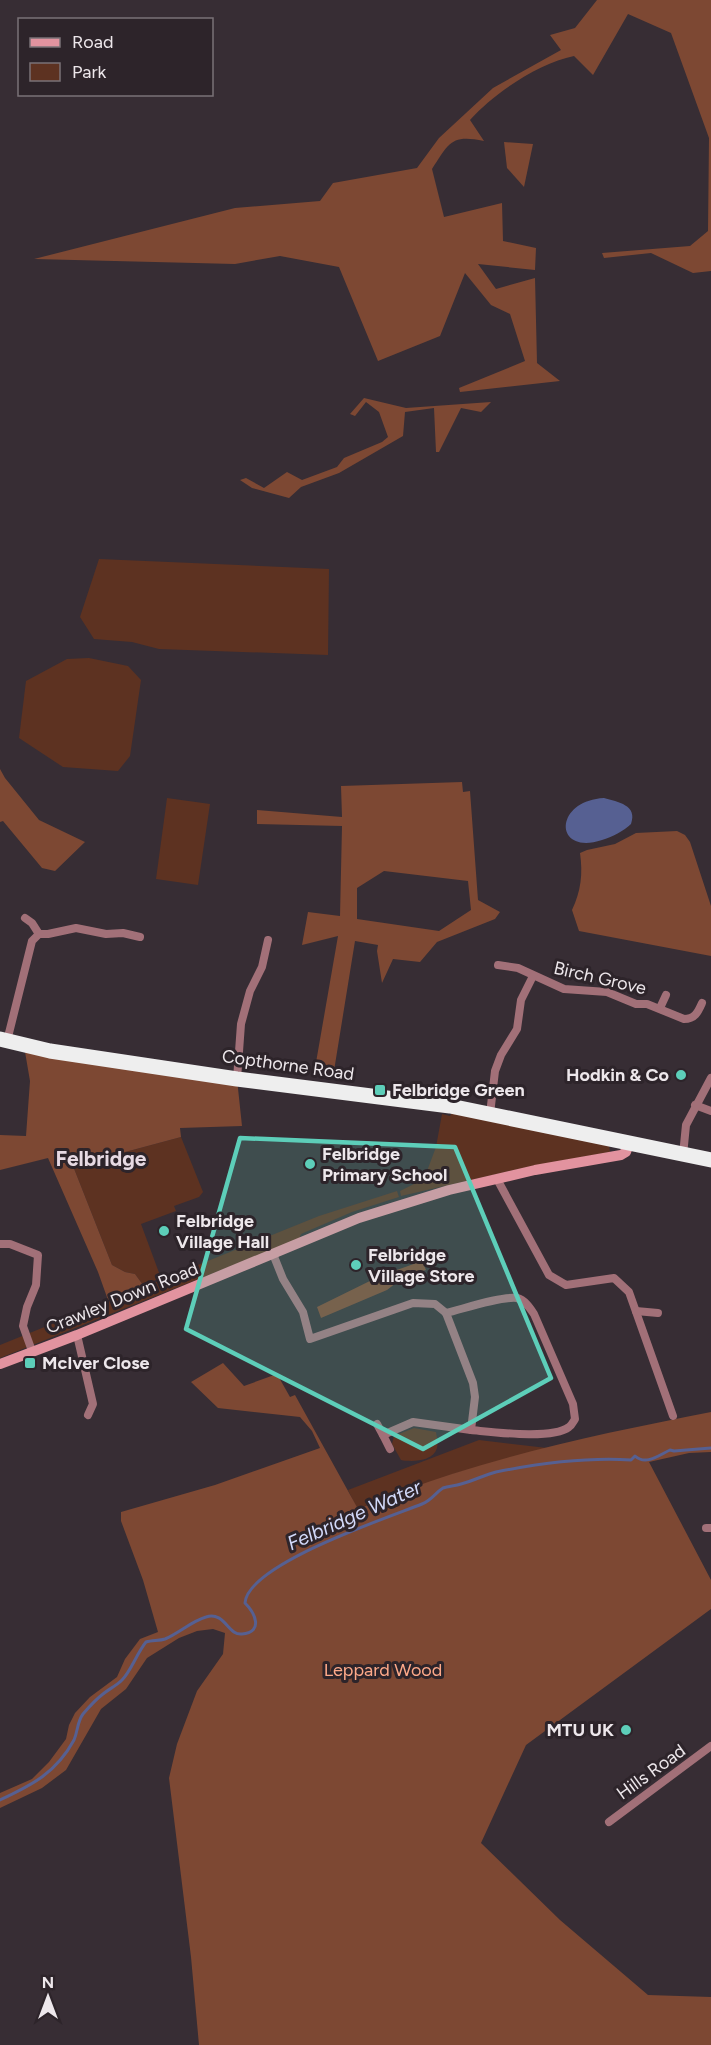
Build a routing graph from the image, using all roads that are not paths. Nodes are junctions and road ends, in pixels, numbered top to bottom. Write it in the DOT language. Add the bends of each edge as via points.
graph roads {
  1 [pos="25,918"];
  2 [pos="39,934"];
  3 [pos="140,937"];
  4 [pos="268,940"];
  5 [pos="498,965"];
  6 [pos="533,976"];
  7 [pos="666,995"];
  8 [pos="702,1003"];
  9 [pos="660,1008"];
  10 [pos="4,1040"];
  11 [pos="711,1078"];
  12 [pos="237,1079"];
  13 [pos="695,1105"];
  14 [pos="711,1111"];
  15 [pos="489,1114"];
  16 [pos="629,1144"];
  17 [pos="683,1155"];
  18 [pos="711,1160"];
  19 [pos="497,1179"];
  20 [pos="0,1244"];
  21 [pos="273,1254"];
  22 [pos="636,1311"];
  23 [pos="446,1313"];
  24 [pos="658,1313"];
  25 [pos="77,1335"];
  26 [pos="32,1351"];
  27 [pos="0,1364"];
  28 [pos="88,1415"];
  29 [pos="673,1416"];
  30 [pos="377,1424"];
  31 [pos="471,1430"];
  32 [pos="383,1435"];
  33 [pos="390,1449"];
  34 [pos="711,1746"];
  35 [pos="609,1822"];
  1 -- 2 [label="street"];
  2 -- 3 [label="street" via="76,928"];
  2 -- 10 [label="street" via="32,941"];
  4 -- 12 [label="street" via="241,1024"];
  5 -- 6 [label="street, Birch Grove" via="518,968"];
  6 -- 9 [label="street, Birch Grove" via="564,989 607,992 636,1004"];
  6 -- 15 [label="street, Birch Grove" via="521,1000 517,1029 495,1071"];
  7 -- 9 [label="street, Birch Grove"];
  8 -- 9 [label="street, Birch Grove" via="690,1019"];
  10 -- 12 [label="highway, Copthorne Road" via="50,1052"];
  11 -- 13 [label="street"];
  12 -- 15 [label="highway, Copthorne Road"];
  13 -- 14 [label="street"];
  13 -- 17 [label="street" via="686,1125"];
  15 -- 16 [label="highway, Copthorne Road"];
  16 -- 17 [label="highway, Copthorne Road"];
  16 -- 19 [label="street, Crawley Down Road" via="621,1155"];
  17 -- 18 [label="highway, Copthorne Road"];
  19 -- 21 [label="street, Crawley Down Road" via="359,1218"];
  19 -- 22 [label="street" via="549,1275 567,1285 614,1278 629,1292"];
  20 -- 26 [label="street" via="38,1255 36,1285 23,1326"];
  21 -- 23 [label="street" via="303,1312 310,1339 413,1303 435,1304"];
  21 -- 25 [label="street, Crawley Down Road"];
  22 -- 24 [label="street"];
  22 -- 29 [label="street"];
  23 -- 31 [label="street" via="473,1383"];
  23 -- 31 [label="street" via="499,1300 517,1298 526,1303 573,1404 575,1419 569,1428 532,1435"];
  25 -- 26 [label="street, Crawley Down Road"];
  25 -- 28 [label="street" via="93,1404"];
  26 -- 27 [label="street, Crawley Down Road"];
  30 -- 32 [label="street"];
  31 -- 32 [label="street" via="413,1422"];
  32 -- 33 [label="street"];
  34 -- 35 [label="street, Hills Road"];
}
